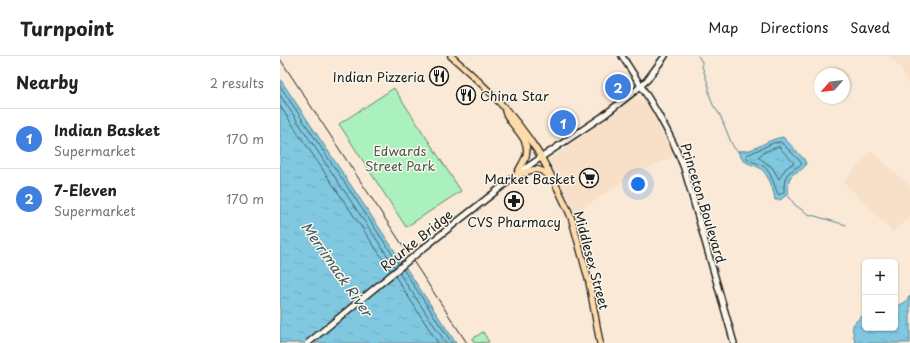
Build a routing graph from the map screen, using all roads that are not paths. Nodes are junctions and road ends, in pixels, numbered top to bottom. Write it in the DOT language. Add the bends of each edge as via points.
graph roads {
  1 [pos="451,56"];
  2 [pos="622,56"];
  3 [pos="665,56"];
  4 [pos="641,85"];
  5 [pos="504,106"];
  6 [pos="541,157"];
  7 [pos="516,176"];
  8 [pos="553,180"];
  9 [pos="308,343"];
  10 [pos="600,343"];
  11 [pos="734,343"];
  1 -- 5 [label="main road, Middlesex Street"];
  2 -- 4 [label="main road, Princeton Boulevard"];
  3 -- 4 [label="main road, Rourke Bridge"];
  4 -- 6 [label="main road, Rourke Bridge" via="603,116"];
  4 -- 11 [label="main road, Princeton Boulevard" via="680,158"];
  5 -- 6 [label="main road, Middlesex Street"];
  5 -- 7 [label="main road" via="506,116 526,144 526,156"];
  6 -- 7 [label="main road, Rourke Bridge"];
  6 -- 8 [label="main road, Middlesex Street"];
  7 -- 8 [label="main road" via="539,169"];
  7 -- 9 [label="main road, Rourke Bridge, bridge"];
  8 -- 10 [label="main road, Middlesex Street" via="575,230 589,282"];
}
